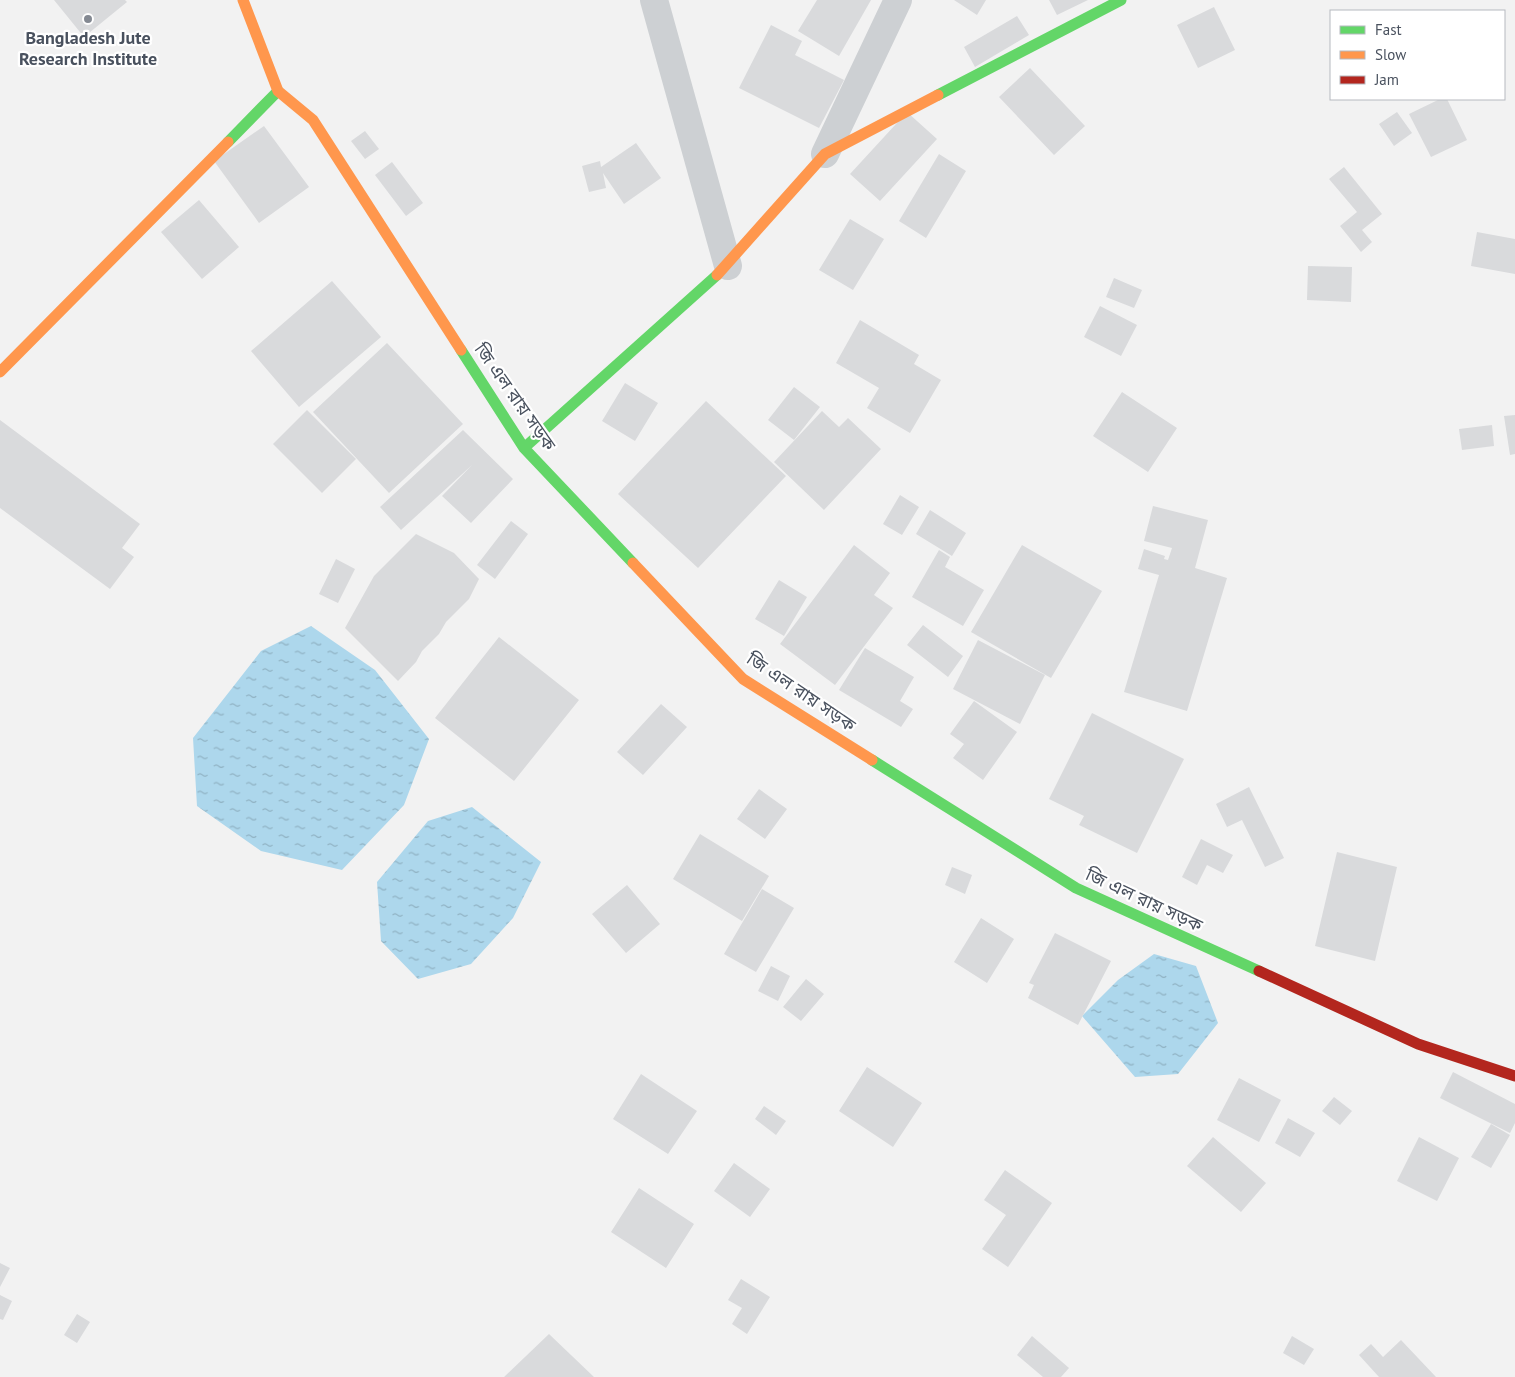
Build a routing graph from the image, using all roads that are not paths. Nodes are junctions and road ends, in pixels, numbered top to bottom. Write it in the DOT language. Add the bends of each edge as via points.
graph roads {
  1 [pos="243,0"];
  2 [pos="654,0"];
  3 [pos="898,0"];
  4 [pos="1120,0"];
  5 [pos="278,91"];
  6 [pos="824,154"];
  7 [pos="728,266"];
  8 [pos="0,372"];
  9 [pos="524,448"];
  10 [pos="1515,1076"];
  1 -- 5 [label="main road, জি এল রায় সড়ক"];
  2 -- 7 [label="street"];
  3 -- 6 [label="street"];
  4 -- 6 [label="main road"];
  5 -- 8 [label="main road"];
  5 -- 9 [label="main road, জি এল রায় সড়ক" via="313,120"];
  6 -- 7 [label="main road"];
  7 -- 9 [label="main road"];
  9 -- 10 [label="main road, জি এল রায় সড়ক" via="751,684 1076,888 1418,1044"];
}
